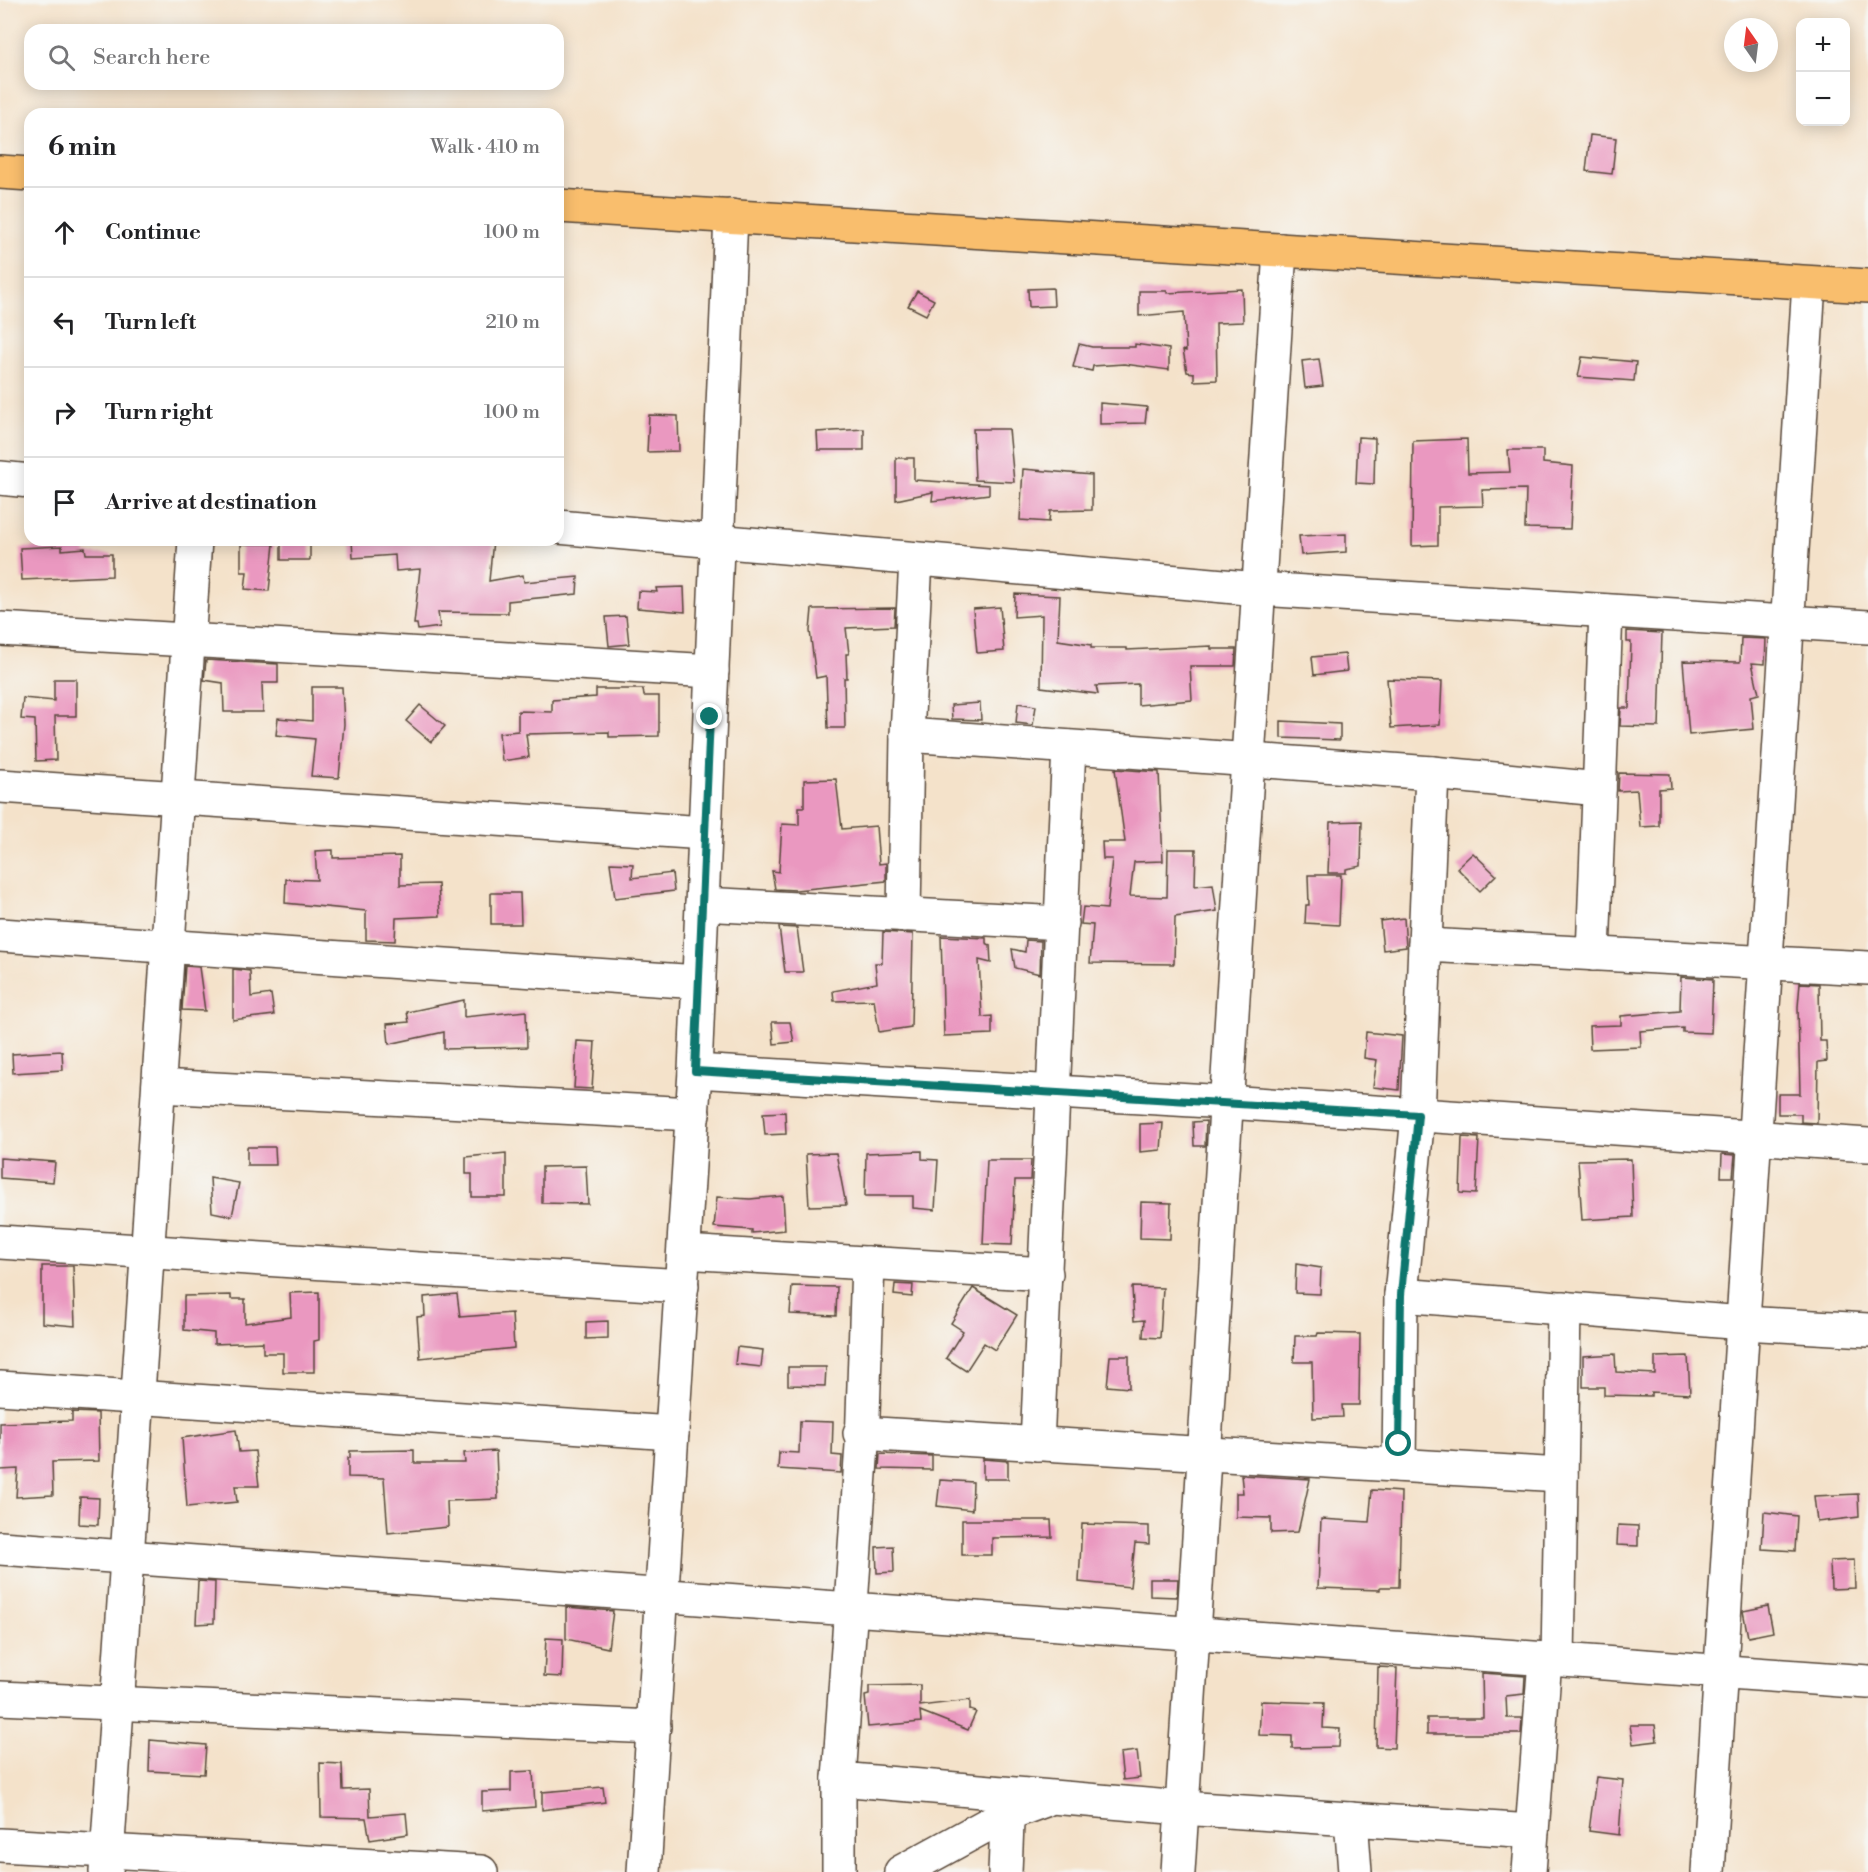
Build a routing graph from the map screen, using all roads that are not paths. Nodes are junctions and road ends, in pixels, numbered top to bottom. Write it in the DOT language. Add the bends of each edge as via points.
graph roads {
  1 [pos="0,172"];
  2 [pos="24,174"];
  3 [pos="564,206"];
  4 [pos="731,216"];
  5 [pos="1280,250"];
  6 [pos="1809,283"];
  7 [pos="1868,286"];
  8 [pos="0,478"];
  9 [pos="24,480"];
  10 [pos="564,528"];
  11 [pos="717,542"];
  12 [pos="195,546"];
  13 [pos="916,559"];
  14 [pos="1258,590"];
  15 [pos="1606,611"];
  16 [pos="1787,622"];
  17 [pos="1868,627"];
  18 [pos="0,630"];
  19 [pos="189,640"];
  20 [pos="712,671"];
  21 [pos="907,735"];
  22 [pos="1069,747"];
  23 [pos="1248,759"];
  24 [pos="1432,773"];
  25 [pos="0,786"];
  26 [pos="1599,789"];
  27 [pos="178,798"];
  28 [pos="705,833"];
  29 [pos="702,904"];
  30 [pos="904,915"];
  31 [pos="1062,923"];
  32 [pos="0,935"];
  33 [pos="1425,945"];
  34 [pos="168,946"];
  35 [pos="1593,954"];
  36 [pos="1766,963"];
  37 [pos="1868,968"];
  38 [pos="699,982"];
  39 [pos="695,1071"];
  40 [pos="159,1086"];
  41 [pos="1054,1092"];
  42 [pos="1226,1102"];
  43 [pos="693,1114"];
  44 [pos="1418,1115"];
  45 [pos="1755,1137"];
  46 [pos="1868,1145"];
  47 [pos="0,1242"];
  48 [pos="148,1252"];
  49 [pos="684,1252"];
  50 [pos="867,1263"];
  51 [pos="1046,1274"];
  52 [pos="681,1286"];
  53 [pos="1401,1295"];
  54 [pos="1563,1308"];
  55 [pos="1743,1323"];
  56 [pos="1868,1330"];
  57 [pos="0,1388"];
  58 [pos="138,1397"];
  59 [pos="672,1433"];
  60 [pos="861,1433"];
  61 [pos="1037,1444"];
  62 [pos="1204,1454"];
  63 [pos="1399,1465"];
  64 [pos="1561,1475"];
  65 [pos="0,1548"];
  66 [pos="127,1558"];
  67 [pos="662,1596"];
  68 [pos="851,1610"];
  69 [pos="1193,1634"];
  70 [pos="1552,1660"];
  71 [pos="1721,1672"];
  72 [pos="1868,1682"];
  73 [pos="0,1698"];
  74 [pos="118,1703"];
  75 [pos="654,1727"];
  76 [pos="839,1779"];
  77 [pos="1008,1804"];
  78 [pos="1182,1808"];
  79 [pos="1351,1819"];
  80 [pos="1532,1831"];
  81 [pos="0,1845"];
  82 [pos="107,1862"];
  83 [pos="481,1872"];
  84 [pos="644,1872"];
  85 [pos="839,1872"];
  86 [pos="901,1872"];
  87 [pos="1005,1872"];
  88 [pos="1178,1872"];
  89 [pos="1355,1872"];
  90 [pos="1528,1872"];
  91 [pos="1708,1872"];
  1 -- 2 [label="main road"];
  3 -- 4 [label="main road"];
  4 -- 5 [label="main road"];
  4 -- 11 [label="street"];
  5 -- 6 [label="main road"];
  5 -- 14 [label="street"];
  6 -- 7 [label="main road"];
  6 -- 16 [label="street"];
  8 -- 9 [label="street"];
  10 -- 11 [label="street"];
  11 -- 13 [label="street"];
  11 -- 20 [label="street"];
  12 -- 19 [label="street"];
  13 -- 14 [label="street"];
  13 -- 21 [label="street"];
  14 -- 15 [label="street"];
  14 -- 23 [label="street"];
  15 -- 16 [label="street"];
  15 -- 26 [label="street"];
  16 -- 17 [label="street"];
  16 -- 36 [label="street"];
  18 -- 19 [label="street"];
  19 -- 20 [label="street"];
  19 -- 27 [label="street"];
  20 -- 28 [label="street"];
  21 -- 22 [label="street"];
  21 -- 30 [label="street"];
  22 -- 23 [label="street"];
  22 -- 31 [label="street"];
  23 -- 24 [label="street"];
  23 -- 42 [label="street"];
  24 -- 26 [label="street"];
  24 -- 33 [label="street"];
  25 -- 27 [label="street"];
  26 -- 35 [label="street"];
  27 -- 28 [label="street"];
  27 -- 34 [label="street"];
  28 -- 29 [label="street"];
  29 -- 30 [label="street"];
  29 -- 38 [label="street"];
  30 -- 31 [label="street"];
  31 -- 41 [label="street"];
  32 -- 34 [label="street"];
  33 -- 35 [label="street"];
  33 -- 44 [label="street"];
  34 -- 38 [label="street"];
  34 -- 40 [label="street"];
  35 -- 36 [label="street"];
  36 -- 37 [label="street"];
  36 -- 45 [label="street"];
  38 -- 39 [label="street"];
  39 -- 41 [label="street"];
  39 -- 43 [label="street"];
  40 -- 43 [label="street"];
  40 -- 48 [label="street"];
  41 -- 42 [label="street"];
  41 -- 51 [label="street"];
  42 -- 44 [label="street"];
  42 -- 62 [label="street"];
  43 -- 49 [label="street"];
  44 -- 45 [label="street"];
  44 -- 53 [label="street"];
  45 -- 46 [label="street"];
  45 -- 55 [label="street"];
  47 -- 48 [label="street"];
  48 -- 52 [label="street"];
  48 -- 58 [label="street"];
  49 -- 50 [label="street"];
  49 -- 52 [label="street"];
  50 -- 51 [label="street"];
  50 -- 60 [label="street"];
  51 -- 61 [label="street"];
  52 -- 59 [label="street"];
  53 -- 54 [label="street"];
  53 -- 63 [label="street"];
  54 -- 55 [label="street"];
  54 -- 64 [label="street"];
  55 -- 56 [label="street"];
  55 -- 71 [label="street"];
  57 -- 58 [label="street"];
  58 -- 59 [label="street"];
  58 -- 66 [label="street"];
  59 -- 67 [label="street"];
  60 -- 61 [label="street"];
  60 -- 68 [label="street"];
  61 -- 62 [label="street"];
  62 -- 63 [label="street"];
  62 -- 69 [label="street"];
  63 -- 64 [label="street"];
  64 -- 70 [label="street"];
  65 -- 66 [label="street"];
  66 -- 67 [label="street"];
  66 -- 74 [label="street"];
  67 -- 68 [label="street"];
  67 -- 75 [label="street"];
  68 -- 69 [label="street"];
  68 -- 76 [label="street"];
  69 -- 70 [label="street"];
  69 -- 78 [label="street"];
  70 -- 71 [label="street"];
  70 -- 80 [label="street"];
  71 -- 72 [label="street"];
  71 -- 91 [label="street"];
  73 -- 74 [label="street"];
  74 -- 75 [label="street"];
  74 -- 82 [label="street"];
  75 -- 84 [label="street"];
  76 -- 77 [label="street"];
  76 -- 85 [label="street"];
  77 -- 78 [label="street" via="1052,1797"];
  77 -- 86 [label="street"];
  77 -- 87 [label="street"];
  78 -- 79 [label="street"];
  78 -- 88 [label="street"];
  79 -- 80 [label="street"];
  79 -- 89 [label="street"];
  80 -- 90 [label="street"];
  81 -- 82 [label="street"];
  82 -- 83 [label="street"];
}
